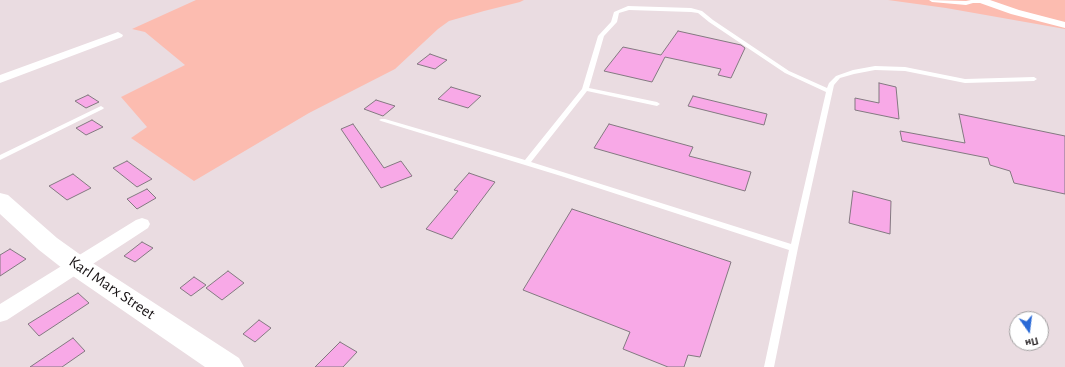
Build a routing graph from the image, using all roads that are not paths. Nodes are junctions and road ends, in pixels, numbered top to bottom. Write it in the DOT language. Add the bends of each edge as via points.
graph roads {
  1 [pos="932,0"];
  2 [pos="982,0"];
  3 [pos="1065,25"];
  4 [pos="118,35"];
  5 [pos="0,79"];
  6 [pos="1034,79"];
  7 [pos="585,89"];
  8 [pos="829,91"];
  9 [pos="657,104"];
  10 [pos="101,108"];
  11 [pos="384,120"];
  12 [pos="0,158"];
  13 [pos="526,163"];
  14 [pos="0,201"];
  15 [pos="142,224"];
  16 [pos="794,248"];
  17 [pos="76,265"];
  18 [pos="0,314"];
  19 [pos="229,367"];
  20 [pos="769,367"];
  1 -- 2 [label="lane" via="966,3"];
  2 -- 3 [label="street"];
  4 -- 5 [label="street"];
  6 -- 8 [label="lane" via="965,81 905,69 875,68 838,77"];
  7 -- 8 [label="lane" via="601,36 614,22 617,12 633,7 700,12 787,72"];
  7 -- 9 [label="lane"];
  7 -- 13 [label="lane"];
  8 -- 16 [label="lane"];
  10 -- 12 [label="lane"];
  11 -- 13 [label="lane"];
  13 -- 16 [label="lane"];
  14 -- 17 [label="street, Karl Marx Street"];
  15 -- 17 [label="street"];
  16 -- 20 [label="lane"];
  17 -- 18 [label="street"];
  17 -- 19 [label="street, Karl Marx Street"];
}
